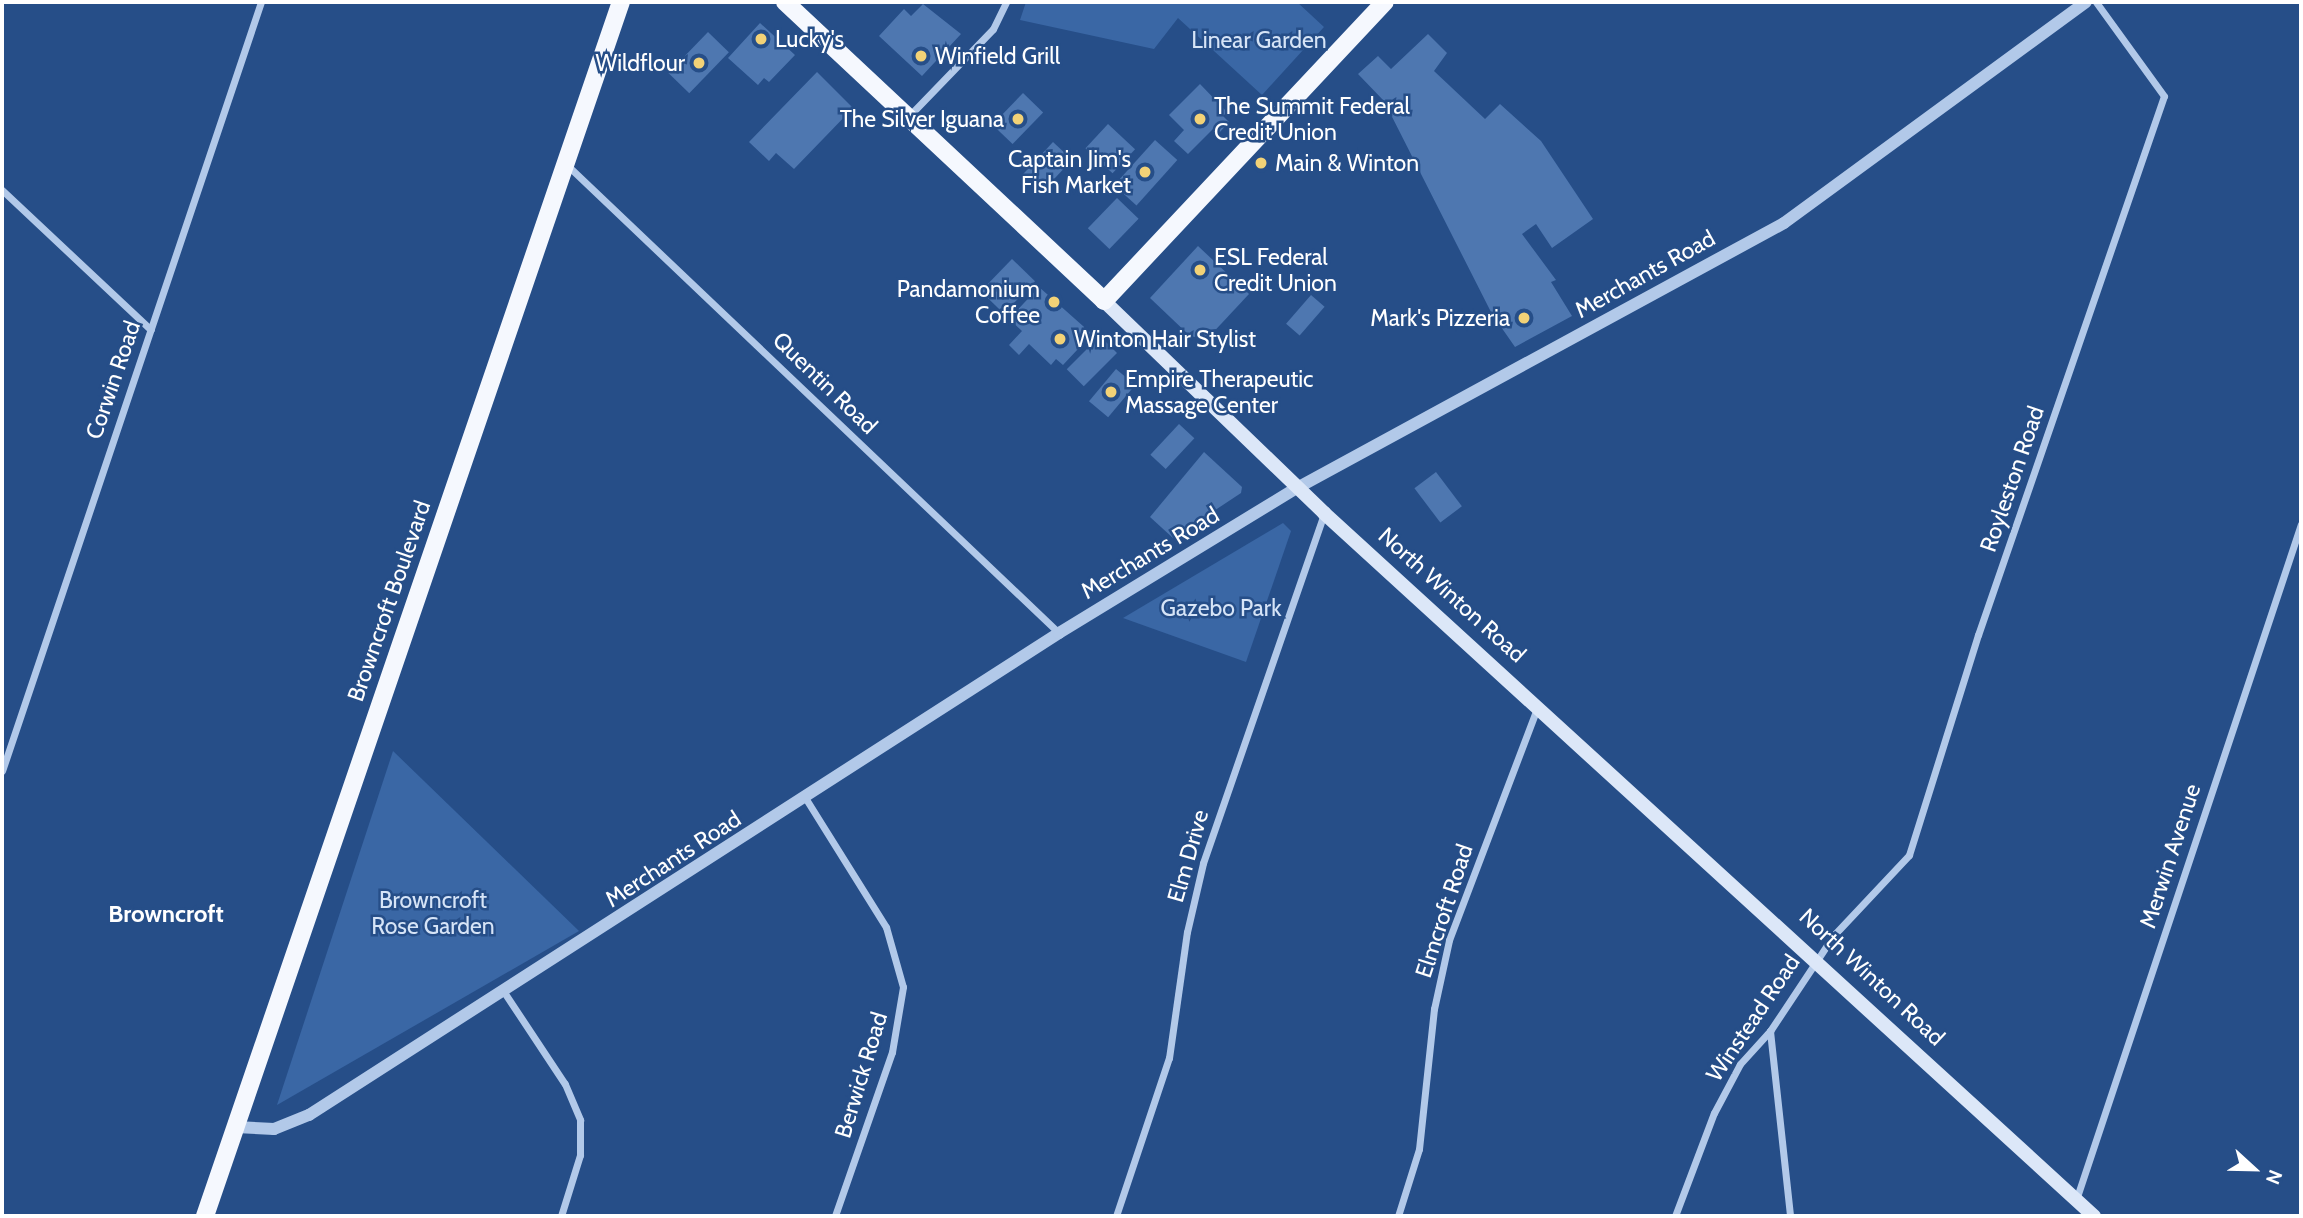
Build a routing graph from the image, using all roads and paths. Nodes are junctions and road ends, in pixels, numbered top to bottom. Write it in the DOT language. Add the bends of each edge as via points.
graph roads {
  1 [pos="261,2"];
  2 [pos="621,2"];
  3 [pos="785,2"];
  4 [pos="1006,2"];
  5 [pos="1385,2"];
  6 [pos="2086,2"];
  7 [pos="2096,2"];
  8 [pos="908,117"];
  9 [pos="564,162"];
  10 [pos="2,190"];
  11 [pos="1104,301"];
  12 [pos="151,330"];
  13 [pos="1297,488"];
  14 [pos="1324,513"];
  15 [pos="2301,524"];
  16 [pos="2299,537"];
  17 [pos="1059,633"];
  18 [pos="1538,706"];
  19 [pos="2,771"];
  20 [pos="806,799"];
  21 [pos="1816,958"];
  22 [pos="504,992"];
  23 [pos="1770,1031"];
  24 [pos="236,1127"];
  25 [pos="2076,1200"];
  26 [pos="205,1216"];
  27 [pos="561,1216"];
  28 [pos="835,1216"];
  29 [pos="1116,1216"];
  30 [pos="1398,1216"];
  31 [pos="1675,1216"];
  32 [pos="1790,1216"];
  33 [pos="2094,1216"];
  1 -- 12 [label="street, Corwin Road"];
  2 -- 9 [label="main road, Browncroft Boulevard"];
  3 -- 8 [label="main road, North Winton Road"];
  4 -- 8 [label="street" via="992,29"];
  5 -- 11 [label="main road"];
  6 -- 13 [label="street, Merchants Road" via="1784,223"];
  7 -- 21 [label="street, Royleston Road" via="2164,96 1978,635 1909,855"];
  8 -- 11 [label="main road, North Winton Road"];
  9 -- 17 [label="street, Quentin Road"];
  9 -- 24 [label="main road, Browncroft Boulevard"];
  10 -- 12 [label="street"];
  11 -- 13 [label="main road, North Winton Road"];
  12 -- 19 [label="street, Corwin Road"];
  13 -- 14 [label="main road, North Winton Road"];
  13 -- 17 [label="street, Merchants Road"];
  14 -- 18 [label="main road, North Winton Road"];
  14 -- 29 [label="street, Elm Drive" via="1203,863 1187,932 1170,1058"];
  15 -- 16 [label="street, Merwin Avenue"];
  16 -- 25 [label="street, Merwin Avenue"];
  17 -- 20 [label="street, Merchants Road"];
  18 -- 21 [label="main road, North Winton Road"];
  18 -- 30 [label="street, Elmcroft Road" via="1449,940 1434,1009 1419,1149"];
  20 -- 22 [label="street, Merchants Road"];
  20 -- 28 [label="street, Berwick Road" via="886,927 903,987 892,1052"];
  21 -- 23 [label="street, Winstead Road"];
  21 -- 25 [label="main road, North Winton Road"];
  22 -- 24 [label="street, Merchants Road" via="298,1121 264,1131"];
  22 -- 27 [label="street" via="565,1084 580,1120 580,1155"];
  23 -- 31 [label="street, Winstead Road" via="1740,1064 1714,1113"];
  23 -- 32 [label="street"];
  24 -- 26 [label="main road, Browncroft Boulevard"];
  25 -- 33 [label="main road, North Winton Road"];
}
